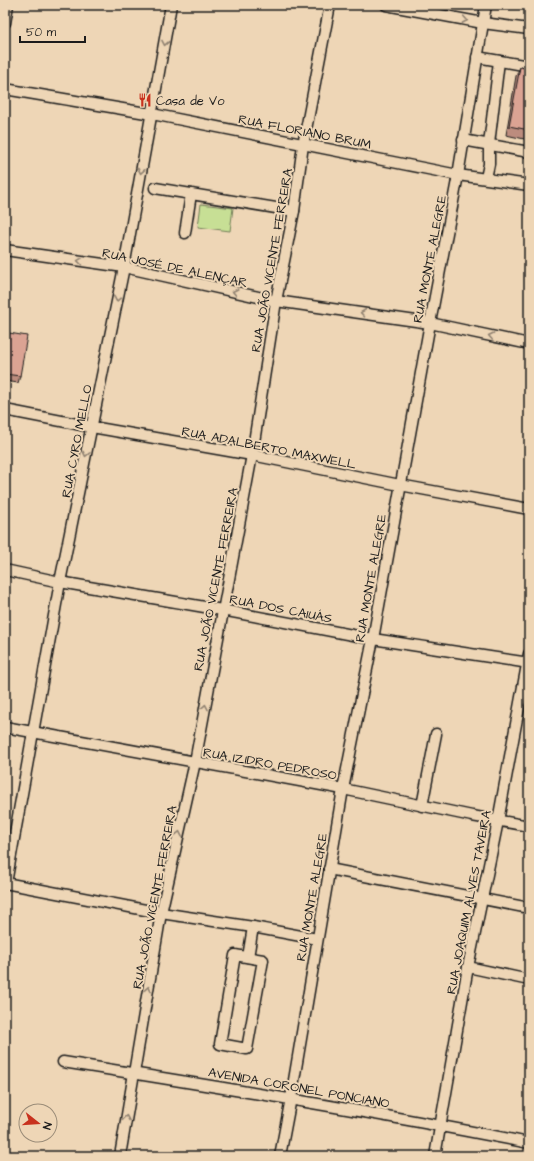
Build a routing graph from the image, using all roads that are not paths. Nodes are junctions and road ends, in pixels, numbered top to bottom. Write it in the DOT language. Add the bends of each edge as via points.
graph roads {
  1 [pos="8,5"];
  2 [pos="171,5"];
  3 [pos="330,5"];
  4 [pos="386,5"];
  5 [pos="486,5"];
  6 [pos="5,23"];
  7 [pos="483,23"];
  8 [pos="529,29"];
  9 [pos="477,57"];
  10 [pos="499,61"];
  11 [pos="529,66"];
  12 [pos="5,89"];
  13 [pos="152,114"];
  14 [pos="464,140"];
  15 [pos="488,144"];
  16 [pos="303,145"];
  17 [pos="529,152"];
  18 [pos="458,174"];
  19 [pos="486,178"];
  20 [pos="529,184"];
  21 [pos="155,188"];
  22 [pos="191,194"];
  23 [pos="294,211"];
  24 [pos="185,233"];
  25 [pos="5,250"];
  26 [pos="124,267"];
  27 [pos="276,301"];
  28 [pos="430,323"];
  29 [pos="529,344"];
  30 [pos="5,410"];
  31 [pos="92,428"];
  32 [pos="252,455"];
  33 [pos="400,485"];
  34 [pos="529,509"];
  35 [pos="5,570"];
  36 [pos="60,582"];
  37 [pos="222,610"];
  38 [pos="373,640"];
  39 [pos="528,660"];
  40 [pos="5,727"];
  41 [pos="33,732"];
  42 [pos="436,734"];
  43 [pos="195,762"];
  44 [pos="343,789"];
  45 [pos="422,806"];
  46 [pos="498,821"];
  47 [pos="529,826"];
  48 [pos="330,869"];
  49 [pos="6,883"];
  50 [pos="482,899"];
  51 [pos="529,908"];
  52 [pos="162,913"];
  53 [pos="253,927"];
  54 [pos="317,939"];
  55 [pos="248,957"];
  56 [pos="468,967"];
  57 [pos="529,980"];
  58 [pos="63,1062"];
  59 [pos="133,1073"];
  60 [pos="291,1098"];
  61 [pos="441,1125"];
  62 [pos="529,1143"];
  63 [pos="120,1156"];
  64 [pos="280,1156"];
  65 [pos="435,1156"];
  1 -- 6 [label="street"];
  2 -- 13 [label="street, RUA CYRO MELLO, one-way"];
  3 -- 16 [label="street, RUA JOÃO VICENTE FERREIRA"];
  4 -- 7 [label="street, one-way"];
  5 -- 7 [label="street, RUA MONTE ALEGRE"];
  7 -- 8 [label="street"];
  7 -- 9 [label="street, RUA MONTE ALEGRE"];
  9 -- 10 [label="street"];
  9 -- 14 [label="street, RUA MONTE ALEGRE"];
  10 -- 11 [label="street"];
  10 -- 15 [label="street"];
  12 -- 13 [label="street, RUA FLORIANO BRUM"];
  13 -- 16 [label="street, RUA FLORIANO BRUM"];
  13 -- 26 [label="street, RUA CYRO MELLO, one-way"];
  14 -- 15 [label="street"];
  14 -- 18 [label="street, RUA MONTE ALEGRE"];
  15 -- 17 [label="street"];
  15 -- 19 [label="street" via="489,164"];
  16 -- 18 [label="street, RUA FLORIANO BRUM"];
  16 -- 23 [label="street, RUA JOÃO VICENTE FERREIRA"];
  18 -- 19 [label="street, RUA FLORIANO BRUM"];
  18 -- 28 [label="street, RUA MONTE ALEGRE"];
  19 -- 20 [label="street, RUA FLORIANO BRUM"];
  21 -- 22 [label="street"];
  22 -- 23 [label="street"];
  22 -- 24 [label="street"];
  23 -- 27 [label="street, RUA JOÃO VICENTE FERREIRA"];
  26 -- 25 [label="street, RUA JOSÉ DE ALENÇAR, one-way"];
  27 -- 26 [label="street, RUA JOSÉ DE ALENÇAR, one-way"];
  26 -- 31 [label="street, RUA CYRO MELLO, one-way"];
  28 -- 27 [label="street, RUA JOSÉ DE ALENÇAR, one-way"];
  27 -- 32 [label="street, RUA JOÃO VICENTE FERREIRA"];
  29 -- 28 [label="street, RUA JOSÉ DE ALENÇAR, one-way"];
  28 -- 33 [label="street, RUA MONTE ALEGRE"];
  30 -- 31 [label="street, RUA ADALBERTO MAXWELL"];
  31 -- 32 [label="street, RUA ADALBERTO MAXWELL"];
  31 -- 36 [label="street, RUA CYRO MELLO, one-way"];
  32 -- 33 [label="street, RUA ADALBERTO MAXWELL"];
  32 -- 37 [label="street, RUA JOÃO VICENTE FERREIRA"];
  33 -- 34 [label="street, RUA ADALBERTO MAXWELL"];
  33 -- 38 [label="street, RUA MONTE ALEGRE"];
  35 -- 36 [label="street, RUA DOS CAIUÁS"];
  36 -- 37 [label="street, RUA DOS CAIUÁS"];
  36 -- 41 [label="street, RUA CYRO MELLO"];
  37 -- 38 [label="street, RUA DOS CAIUÁS"];
  43 -- 37 [label="street, RUA JOÃO VICENTE FERREIRA, one-way"];
  38 -- 39 [label="street, RUA DOS CAIUÁS"];
  38 -- 44 [label="street, RUA MONTE ALEGRE"];
  39 -- 46 [label="street, RUA JOAQUIM ALVES TAVEIRA"];
  40 -- 41 [label="street, RUA IZIDRO PEDROSO"];
  41 -- 43 [label="street, RUA IZIDRO PEDROSO"];
  41 -- 49 [label="street, RUA CYRO MELLO"];
  42 -- 45 [label="street"];
  43 -- 44 [label="street, RUA IZIDRO PEDROSO"];
  52 -- 43 [label="street, RUA JOÃO VICENTE FERREIRA, one-way"];
  44 -- 45 [label="street, RUA IZIDRO PEDROSO"];
  44 -- 48 [label="street, RUA MONTE ALEGRE"];
  45 -- 46 [label="street, RUA IZIDRO PEDROSO"];
  46 -- 47 [label="street, RUA IZIDRO PEDROSO"];
  46 -- 50 [label="street, RUA JOAQUIM ALVES TAVEIRA"];
  48 -- 50 [label="street"];
  48 -- 54 [label="street, RUA MONTE ALEGRE"];
  49 -- 52 [label="street"];
  50 -- 51 [label="street"];
  50 -- 56 [label="street, RUA JOAQUIM ALVES TAVEIRA"];
  52 -- 53 [label="street"];
  59 -- 52 [label="street, RUA JOÃO VICENTE FERREIRA, one-way"];
  53 -- 54 [label="street"];
  53 -- 55 [label="street"];
  54 -- 60 [label="street, RUA MONTE ALEGRE"];
  55 -- 55 [label="street" via="235,955 220,1044 247,1049 263,960"];
  56 -- 57 [label="street"];
  56 -- 61 [label="street, RUA JOAQUIM ALVES TAVEIRA"];
  58 -- 59 [label="street, AVENIDA CORONEL PONCIANO"];
  59 -- 60 [label="street, AVENIDA CORONEL PONCIANO"];
  63 -- 59 [label="street, RUA JOÃO VICENTE FERREIRA, one-way"];
  60 -- 61 [label="street, AVENIDA CORONEL PONCIANO"];
  60 -- 64 [label="street, RUA MONTE ALEGRE"];
  61 -- 62 [label="street, AVENIDA CORONEL PONCIANO"];
  61 -- 65 [label="street, RUA JOAQUIM ALVES TAVEIRA"];
}
